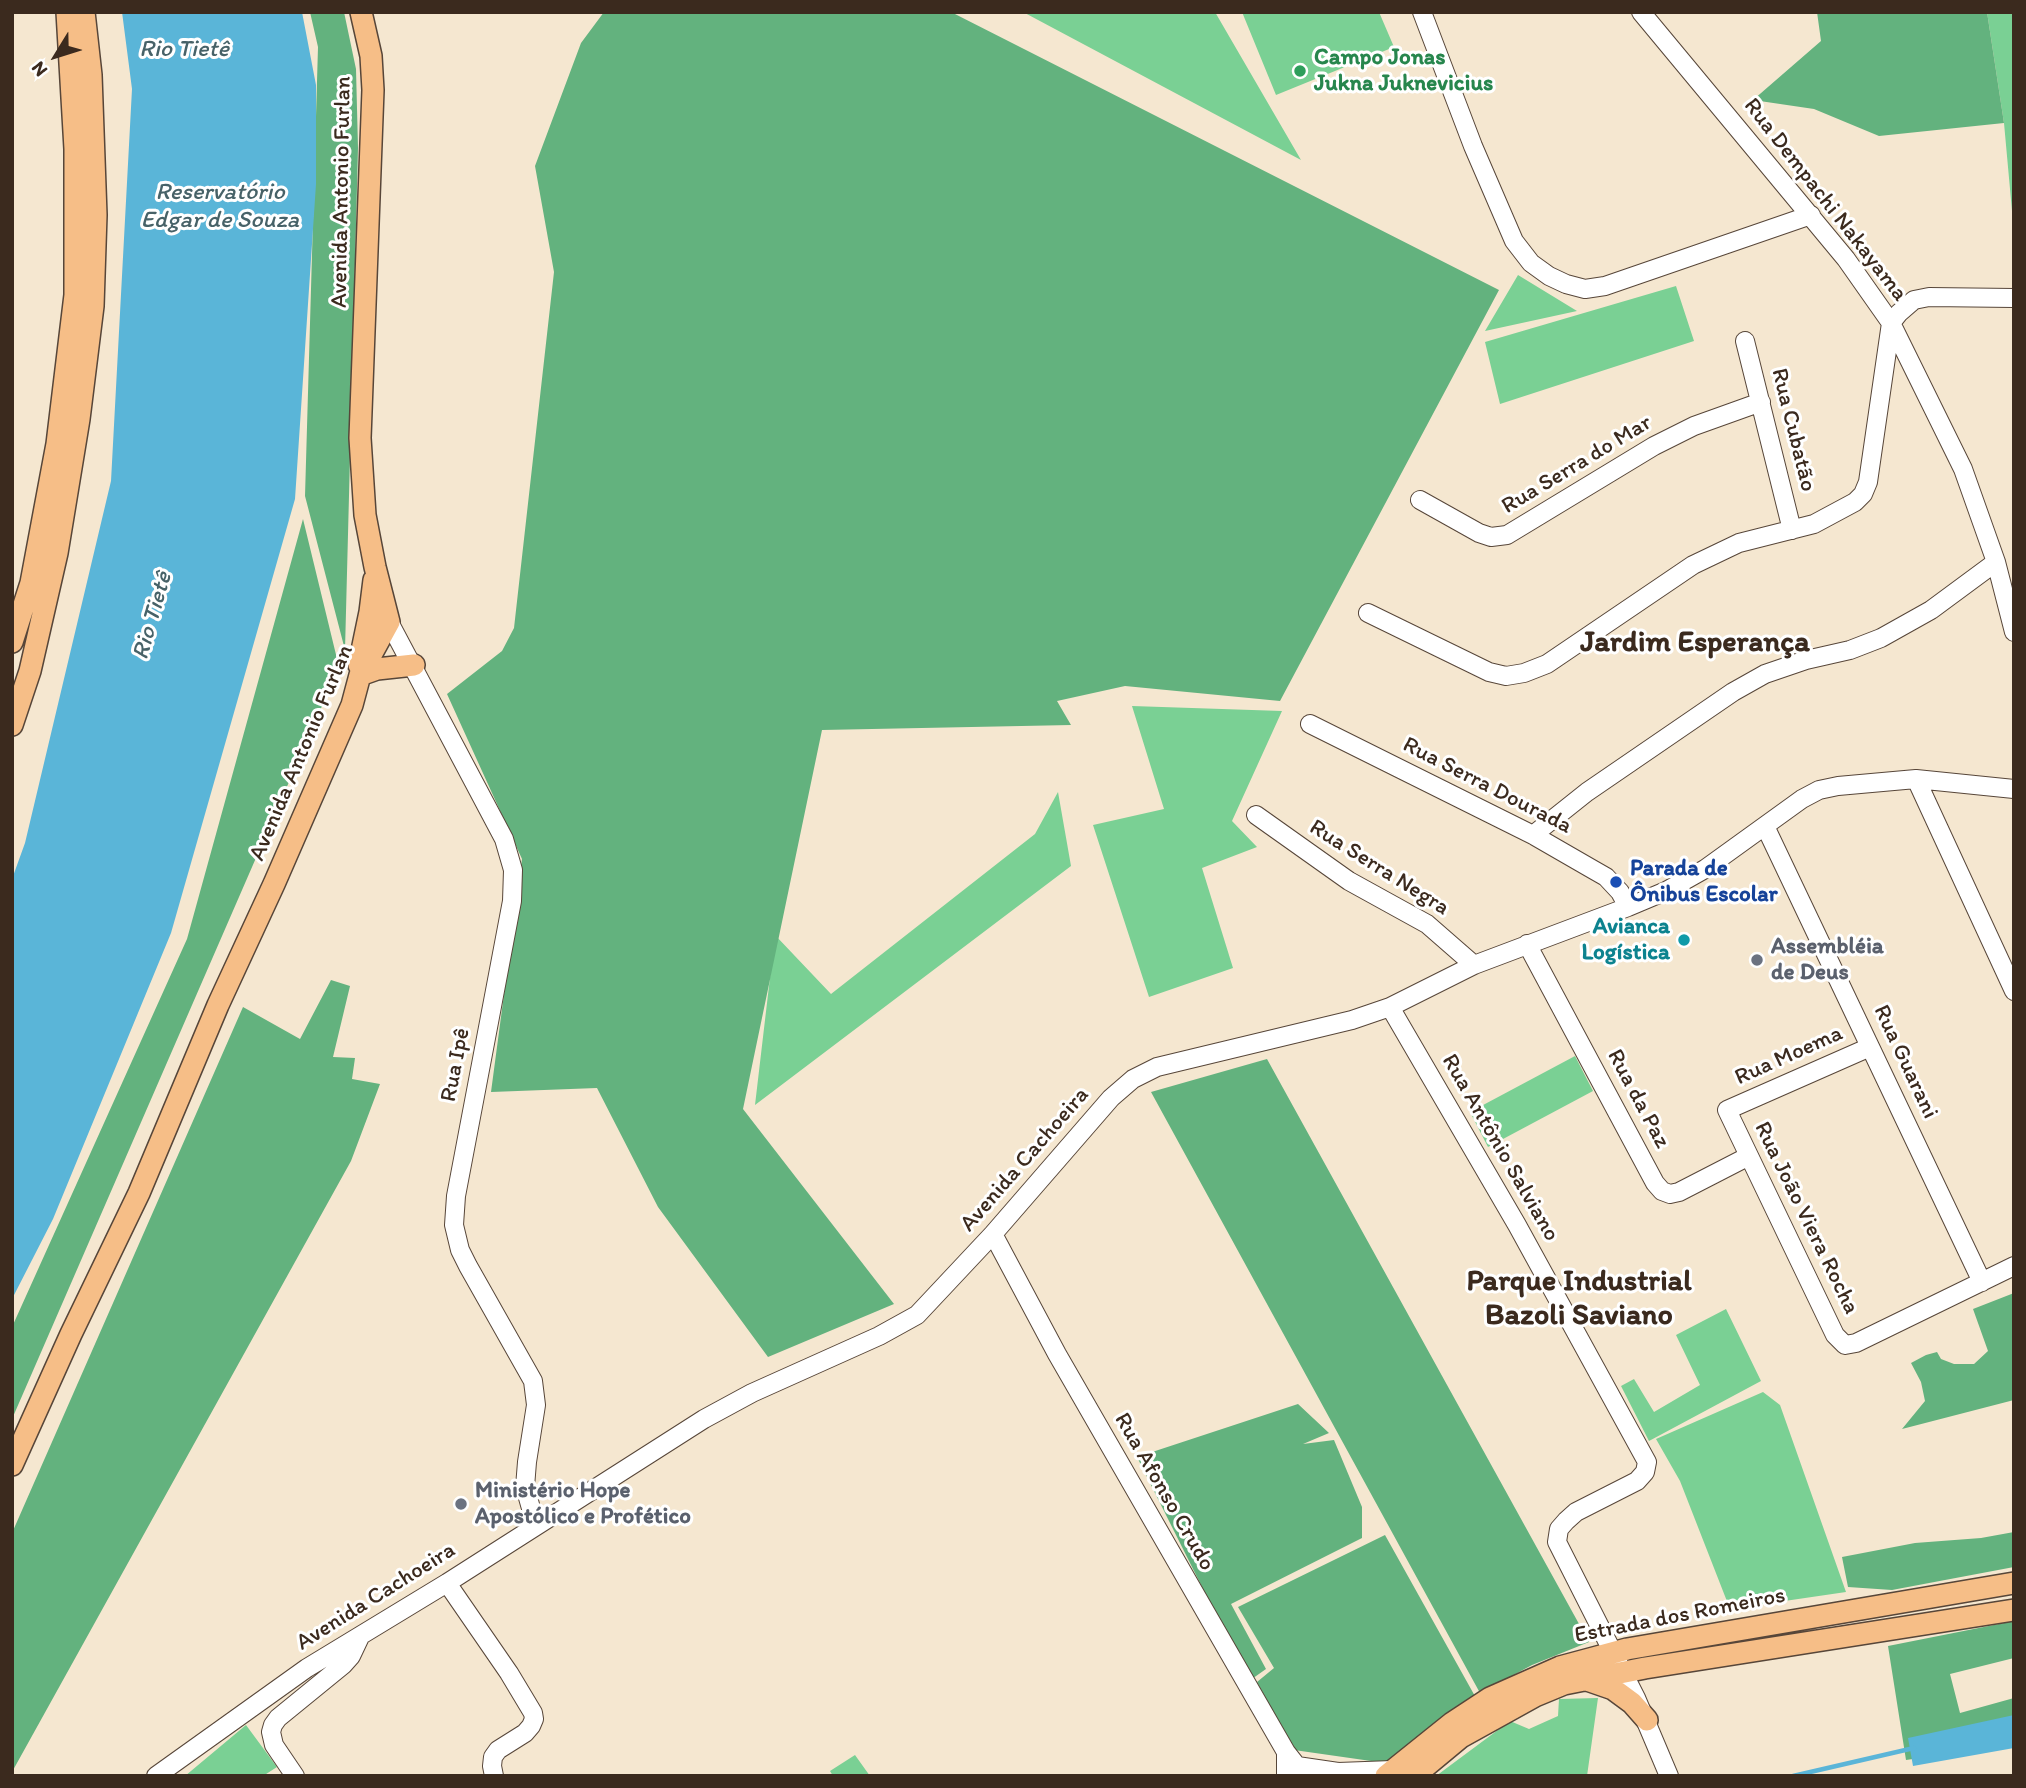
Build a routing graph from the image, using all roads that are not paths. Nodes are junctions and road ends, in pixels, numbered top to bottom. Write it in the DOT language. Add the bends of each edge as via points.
graph roads {
  1 [pos="67,12"];
  2 [pos="84,12"];
  3 [pos="362,12"];
  4 [pos="1422,12"];
  5 [pos="1642,12"];
  6 [pos="1811,215"];
  7 [pos="2014,298"];
  8 [pos="1891,324"];
  9 [pos="1745,341"];
  10 [pos="1762,402"];
  11 [pos="1420,500"];
  12 [pos="1792,530"];
  13 [pos="1996,562"];
  14 [pos="375,567"];
  15 [pos="1367,613"];
  16 [pos="389,622"];
  17 [pos="2014,632"];
  18 [pos="12,642"];
  19 [pos="414,665"];
  20 [pos="360,675"];
  21 [pos="352,705"];
  22 [pos="1310,724"];
  23 [pos="12,725"];
  24 [pos="1916,779"];
  25 [pos="2014,789"];
  26 [pos="1256,815"];
  27 [pos="1765,826"];
  28 [pos="1534,835"];
  29 [pos="1628,907"];
  30 [pos="1527,944"];
  31 [pos="1474,965"];
  32 [pos="2014,991"];
  33 [pos="1390,1007"];
  34 [pos="1870,1047"];
  35 [pos="1727,1111"];
  36 [pos="1749,1156"];
  37 [pos="993,1234"];
  38 [pos="2014,1266"];
  39 [pos="1982,1282"];
  40 [pos="12,1465"];
  41 [pos="536,1526"];
  42 [pos="447,1583"];
  43 [pos="2014,1583"];
  44 [pos="2014,1610"];
  45 [pos="360,1637"];
  46 [pos="1674,1640"];
  47 [pos="1612,1653"];
  48 [pos="1645,1668"];
  49 [pos="1622,1672"];
  50 [pos="1586,1679"];
  51 [pos="1636,1698"];
  52 [pos="1647,1720"];
  53 [pos="1286,1752"];
  54 [pos="1389,1773"];
  55 [pos="156,1776"];
  56 [pos="295,1776"];
  57 [pos="495,1776"];
  58 [pos="1286,1776"];
  59 [pos="1414,1776"];
  60 [pos="1669,1776"];
  1 -- 18 [label="main road" via="75,149 75,295 57,444 31,583"];
  2 -- 23 [label="main road" via="96,215 93,306 57,552 30,671"];
  3 -- 14 [label="main road, Avenida Antonio Furlan" via="373,89 360,438 365,515"];
  4 -- 6 [label="street" via="1514,241 1531,263 1549,276 1586,289 1605,286"];
  5 -- 6 [label="street, Rua Dempachi Nakayama"];
  6 -- 8 [label="street, Rua Dempachi Nakayama"];
  7 -- 8 [label="street" via="1914,300"];
  8 -- 12 [label="street" via="1863,494 1814,524"];
  8 -- 13 [label="street, Rua Dempachi Nakayama" via="1963,469"];
  9 -- 10 [label="street, Rua Cubatão"];
  10 -- 11 [label="street, Rua Serra do Mar" via="1654,446 1507,535 1479,533"];
  10 -- 12 [label="street, Rua Cubatão"];
  12 -- 15 [label="street" via="1739,543 1693,565 1548,664 1524,673 1506,676 1489,672"];
  13 -- 17 [label="street, Rua Dempachi Nakayama"];
  13 -- 28 [label="street" via="1931,610 1881,638 1765,674 1732,692 1587,792"];
  14 -- 16 [label="main road, Avenida Antonio Furlan"];
  14 -- 21 [label="main road"];
  16 -- 19 [label="street, Rua Ipê"];
  16 -- 20 [label="main road, Avenida Antonio Furlan"];
  19 -- 20 [label="main road" via="377,668"];
  19 -- 41 [label="street, Rua Ipê" via="504,839 513,870 512,901 454,1225 468,1266 533,1381 536,1405 526,1487"];
  20 -- 21 [label="main road, Avenida Antonio Furlan"];
  21 -- 40 [label="main road, Avenida Antonio Furlan" via="139,1193"];
  22 -- 28 [label="street, Rua Serra Dourada"];
  24 -- 25 [label="street, Avenida Cachoeira"];
  24 -- 27 [label="street, Avenida Cachoeira" via="1819,790"];
  24 -- 32 [label="street"];
  26 -- 31 [label="street, Rua Serra Negra" via="1349,881 1427,924"];
  27 -- 29 [label="street, Avenida Cachoeira" via="1705,869"];
  27 -- 34 [label="street, Rua Guarani"];
  28 -- 29 [label="street, Rua Serra Dourada" via="1606,877"];
  29 -- 30 [label="street, Avenida Cachoeira"];
  30 -- 31 [label="street, Avenida Cachoeira"];
  30 -- 36 [label="street, Rua da Paz" via="1662,1191 1679,1192"];
  31 -- 33 [label="street, Avenida Cachoeira"];
  33 -- 37 [label="street, Avenida Cachoeira" via="1157,1067 1133,1079 1111,1098"];
  33 -- 47 [label="street, Rua Antônio Salviano" via="1647,1462 1636,1481 1576,1512 1559,1529 1557,1542"];
  34 -- 35 [label="street, Rua Moema"];
  34 -- 39 [label="street, Rua Guarani"];
  35 -- 36 [label="street, Rua João Viera Rocha"];
  36 -- 39 [label="street, Rua João Viera Rocha" via="1835,1335 1844,1345"];
  37 -- 41 [label="street, Avenida Cachoeira" via="932,1301 902,1325 704,1419"];
  37 -- 53 [label="street, Rua Afonso Crudo"];
  38 -- 39 [label="street"];
  41 -- 42 [label="street, Avenida Cachoeira"];
  42 -- 45 [label="street, Avenida Cachoeira"];
  42 -- 57 [label="street" via="533,1713 525,1733 493,1757"];
  43 -- 46 [label="main road, Estrada dos Romeiros"];
  44 -- 48 [label="main road, Estrada dos Romeiros"];
  45 -- 55 [label="street, Avenida Cachoeira" via="278,1688"];
  45 -- 56 [label="street" via="343,1665 278,1718 271,1732"];
  46 -- 47 [label="main road, Estrada dos Romeiros"];
  46 -- 48 [label="main road"];
  47 -- 49 [label="street"];
  47 -- 54 [label="main road, Estrada dos Romeiros" via="1560,1667 1490,1698"];
  48 -- 49 [label="main road, Estrada dos Romeiros"];
  48 -- 51 [label="main road"];
  49 -- 50 [label="main road, Estrada dos Romeiros"];
  49 -- 51 [label="street"];
  50 -- 52 [label="main road" via="1613,1689"];
  50 -- 59 [label="main road, Estrada dos Romeiros" via="1535,1696 1461,1737"];
  51 -- 52 [label="street"];
  52 -- 60 [label="street"];
  53 -- 54 [label="street" via="1297,1766"];
  53 -- 58 [label="street, Rua Afonso Crudo"];
}
